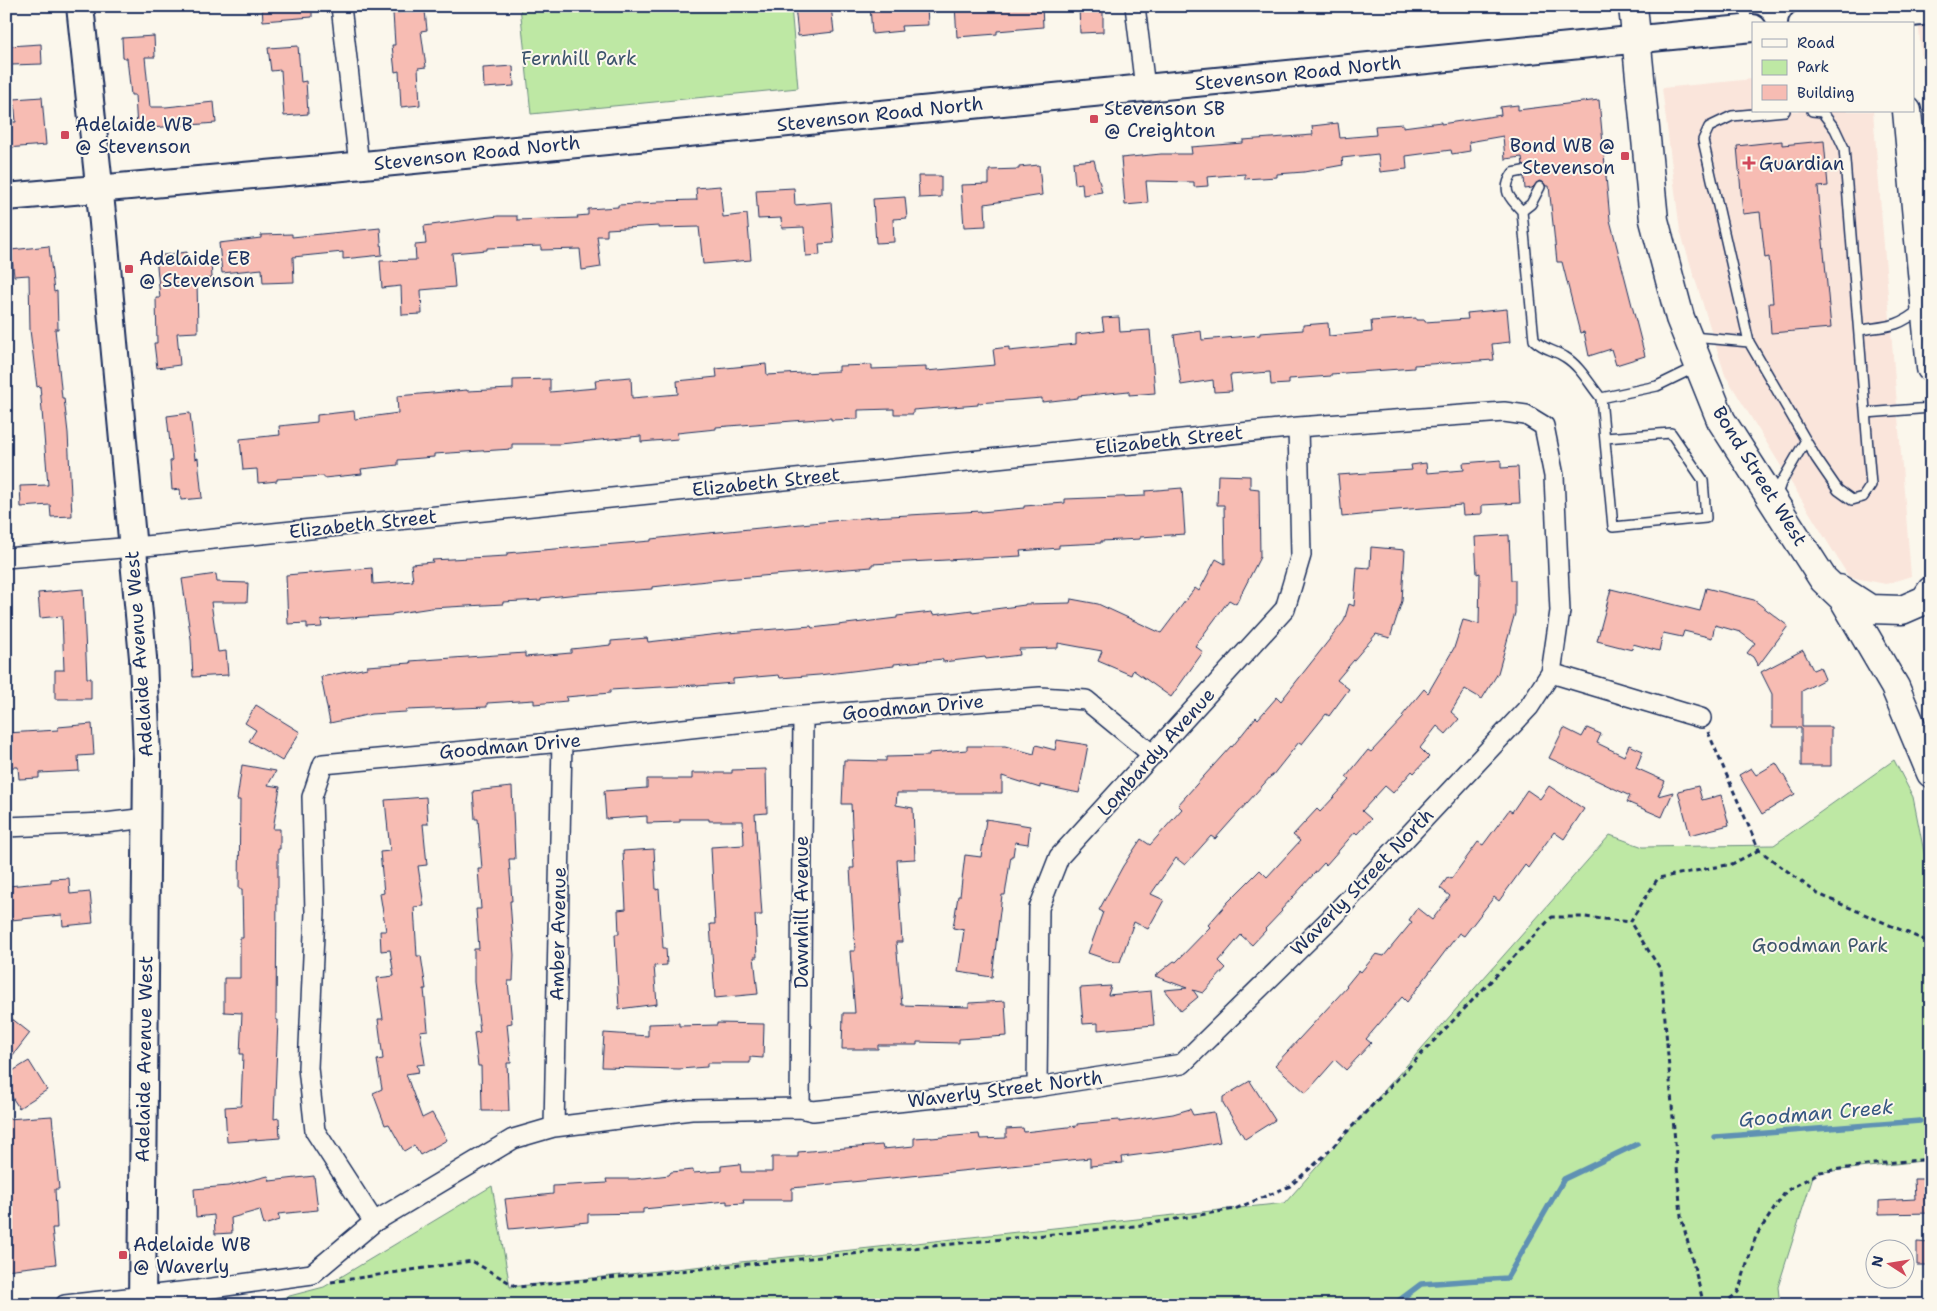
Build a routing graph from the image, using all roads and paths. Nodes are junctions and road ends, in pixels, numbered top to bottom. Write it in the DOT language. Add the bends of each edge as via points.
graph roads {
  1 [pos="80,6"];
  2 [pos="341,6"];
  3 [pos="1135,6"];
  4 [pos="1633,6"];
  5 [pos="1931,11"];
  6 [pos="1898,15"];
  7 [pos="1748,21"];
  8 [pos="1823,22"];
  9 [pos="1636,39"];
  10 [pos="1144,88"];
  11 [pos="1774,112"];
  12 [pos="1822,112"];
  13 [pos="1907,112"];
  14 [pos="359,165"];
  15 [pos="1523,171"];
  16 [pos="1540,187"];
  17 [pos="99,190"];
  18 [pos="6,197"];
  19 [pos="1522,211"];
  20 [pos="1927,318"];
  21 [pos="1859,330"];
  22 [pos="1687,337"];
  23 [pos="1749,342"];
  24 [pos="1699,366"];
  25 [pos="1931,368"];
  26 [pos="1601,398"];
  27 [pos="1931,408"];
  28 [pos="1866,413"];
  29 [pos="1526,414"];
  30 [pos="1298,427"];
  31 [pos="1605,438"];
  32 [pos="1806,440"];
  33 [pos="1774,502"];
  34 [pos="132,547"];
  35 [pos="6,558"];
  36 [pos="1823,579"];
  37 [pos="1931,591"];
  38 [pos="1551,673"];
  39 [pos="803,716"];
  40 [pos="1701,718"];
  41 [pos="562,742"];
  42 [pos="1153,755"];
  43 [pos="1931,773"];
  44 [pos="146,818"];
  45 [pos="6,827"];
  46 [pos="1759,850"];
  47 [pos="1630,922"];
  48 [pos="1931,943"];
  49 [pos="1037,1087"];
  50 [pos="800,1108"];
  51 [pos="554,1127"];
  52 [pos="1931,1159"];
  53 [pos="374,1222"];
  54 [pos="312,1274"];
  55 [pos="142,1301"];
  56 [pos="65,1305"];
  57 [pos="1704,1305"];
  58 [pos="1723,1305"];
  1 -- 17 [label="main road, Adelaide Avenue West"];
  2 -- 14 [label="street"];
  3 -- 10 [label="street"];
  4 -- 9 [label="main road, Bond Street West"];
  5 -- 6 [label="main road"];
  6 -- 8 [label="main road"];
  7 -- 9 [label="main road, Stevenson Road North"];
  9 -- 10 [label="main road, Stevenson Road North"];
  9 -- 22 [label="main road, Bond Street West" via="1654,220"];
  10 -- 14 [label="main road, Stevenson Road North"];
  11 -- 23 [label="lane" via="1732,116 1709,127 1704,140"];
  12 -- 21 [label="lane" via="1844,148"];
  13 -- 20 [label="main road"];
  14 -- 17 [label="main road, Stevenson Road North"];
  15 -- 19 [label="lane" via="1513,173 1507,191 1512,202"];
  16 -- 19 [label="lane" via="1531,204"];
  17 -- 18 [label="main road, Stevenson Road North"];
  17 -- 34 [label="main road, Adelaide Avenue West"];
  19 -- 26 [label="lane" via="1534,340 1542,348 1571,362"];
  20 -- 21 [label="lane"];
  20 -- 25 [label="main road"];
  21 -- 28 [label="lane"];
  22 -- 23 [label="lane"];
  22 -- 24 [label="main road, Bond Street West"];
  23 -- 32 [label="lane"];
  24 -- 26 [label="lane" via="1657,386"];
  24 -- 33 [label="main road, Bond Street West" via="1721,420"];
  26 -- 31 [label="lane"];
  27 -- 28 [label="lane"];
  28 -- 32 [label="lane" via="1871,485 1863,497 1852,500 1838,490"];
  29 -- 30 [label="street, Elizabeth Street" via="1504,412"];
  29 -- 38 [label="street, Waverly Street North" via="1544,426 1554,476 1560,611"];
  30 -- 34 [label="street, Elizabeth Street"];
  30 -- 42 [label="street, Lombardy Avenue" via="1301,555 1285,609"];
  31 -- 31 [label="lane" via="1613,527 1706,518 1702,480 1671,433"];
  32 -- 33 [label="lane"];
  33 -- 36 [label="main road, Bond Street West"];
  34 -- 35 [label="street, Elizabeth Street"];
  34 -- 44 [label="main road, Adelaide Avenue West" via="144,667"];
  36 -- 37 [label="main road" via="1870,609 1902,610 1926,600"];
  36 -- 43 [label="main road, Bond Street West" via="1843,598 1894,686"];
  38 -- 40 [label="street"];
  38 -- 49 [label="street, Waverly Street North" via="1529,707 1330,919 1182,1064"];
  39 -- 41 [label="street, Goodman Drive"];
  39 -- 42 [label="street, Goodman Drive" via="1040,697 1086,700"];
  39 -- 50 [label="street, Dawnhill Avenue"];
  40 -- 46 [label="path"];
  41 -- 51 [label="street, Amber Avenue"];
  41 -- 53 [label="street, Goodman Drive" via="323,764 312,797 315,912 308,1068 315,1130"];
  42 -- 49 [label="street, Lombardy Avenue" via="1059,857 1039,908"];
  44 -- 45 [label="street"];
  44 -- 55 [label="main road, Adelaide Avenue West"];
  46 -- 47 [label="path" via="1732,864 1658,878"];
  46 -- 48 [label="path" via="1818,894"];
  47 -- 54 [label="path" via="1552,917 1323,1157 1290,1186 1234,1209 1135,1226 517,1288 472,1260 324,1283"];
  47 -- 57 [label="path" via="1660,970 1681,1216"];
  49 -- 50 [label="street, Waverly Street North" via="813,1112"];
  50 -- 51 [label="street, Waverly Street North" via="692,1110"];
  51 -- 53 [label="street, Waverly Street North" via="513,1139"];
  52 -- 58 [label="path" via="1820,1172 1786,1191 1756,1236 1738,1292"];
  53 -- 54 [label="street, Waverly Street North"];
  54 -- 55 [label="street"];
  55 -- 56 [label="street"];
}
